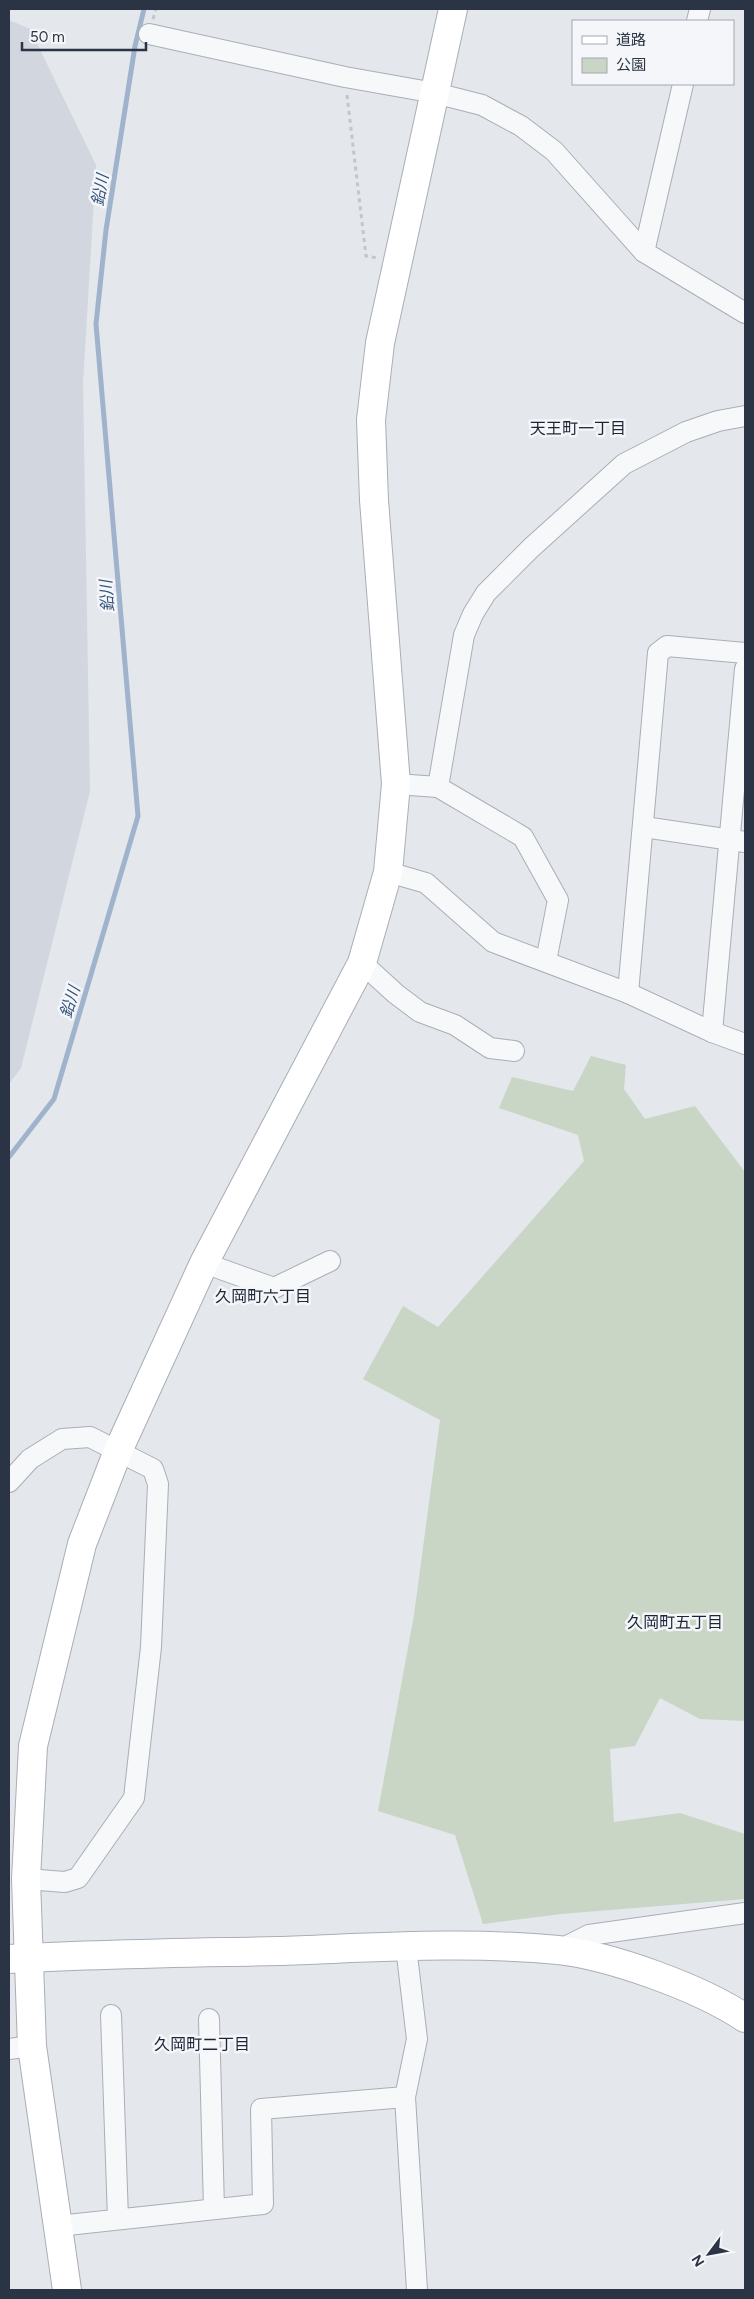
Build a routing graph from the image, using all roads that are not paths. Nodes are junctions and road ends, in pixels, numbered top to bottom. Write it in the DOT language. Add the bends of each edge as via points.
graph roads {
  1 [pos="453,9"];
  2 [pos="150,34"];
  3 [pos="683,85"];
  4 [pos="435,93"];
  5 [pos="644,252"];
  6 [pos="745,313"];
  7 [pos="745,416"];
  8 [pos="745,653"];
  9 [pos="745,669"];
  10 [pos="396,784"];
  11 [pos="438,787"];
  12 [pos="644,827"];
  13 [pos="737,841"];
  14 [pos="388,872"];
  15 [pos="546,961"];
  16 [pos="362,963"];
  17 [pos="628,993"];
  18 [pos="712,1032"];
  19 [pos="745,1044"];
  20 [pos="514,1051"];
  21 [pos="330,1261"];
  22 [pos="204,1263"];
  23 [pos="118,1451"];
  24 [pos="9,1482"];
  25 [pos="26,1879"];
  26 [pos="745,1913"];
  27 [pos="406,1948"];
  28 [pos="559,1950"];
  29 [pos="19,1958"];
  30 [pos="112,2015"];
  31 [pos="745,2018"];
  32 [pos="209,2019"];
  33 [pos="20,2048"];
  34 [pos="405,2097"];
  35 [pos="214,2209"];
  36 [pos="118,2219"];
  37 [pos="58,2226"];
  38 [pos="67,2290"];
  39 [pos="417,2290"];
  1 -- 4 [label="street"];
  2 -- 4 [label="street" via="345,77"];
  3 -- 5 [label="street"];
  4 -- 5 [label="street" via="482,106 521,126 554,152"];
  4 -- 10 [label="street" via="380,343 371,420"];
  5 -- 6 [label="street"];
  7 -- 11 [label="street" via="686,432 624,464 486,593 464,635"];
  8 -- 12 [label="street" via="667,646 658,653"];
  9 -- 13 [label="street"];
  10 -- 11 [label="street"];
  10 -- 14 [label="street"];
  11 -- 15 [label="street" via="523,837 558,900"];
  12 -- 13 [label="street"];
  12 -- 17 [label="street"];
  13 -- 18 [label="street"];
  14 -- 15 [label="street" via="426,883 493,942"];
  14 -- 16 [label="street"];
  15 -- 17 [label="street"];
  16 -- 20 [label="street" via="420,1012 456,1025 490,1048"];
  16 -- 22 [label="street"];
  17 -- 18 [label="street"];
  18 -- 19 [label="street"];
  21 -- 22 [label="street" via="274,1288"];
  22 -- 23 [label="street"];
  23 -- 24 [label="street" via="90,1437 62,1439 30,1459"];
  23 -- 25 [label="street" via="82,1544 33,1746"];
  23 -- 25 [label="street" via="154,1469 158,1484 151,1647 134,1798 78,1878 65,1882"];
  25 -- 29 [label="street"];
  26 -- 28 [label="street" via="589,1935"];
  27 -- 28 [label="street"];
  27 -- 29 [label="street"];
  27 -- 34 [label="street" via="417,2038"];
  28 -- 31 [label="street" via="605,1960 676,1983"];
  29 -- 33 [label="street"];
  30 -- 36 [label="street"];
  32 -- 35 [label="street"];
  33 -- 37 [label="street"];
  34 -- 35 [label="street" via="261,2109 263,2204"];
  34 -- 39 [label="street"];
  35 -- 36 [label="street"];
  36 -- 37 [label="street"];
  37 -- 38 [label="street"];
}
